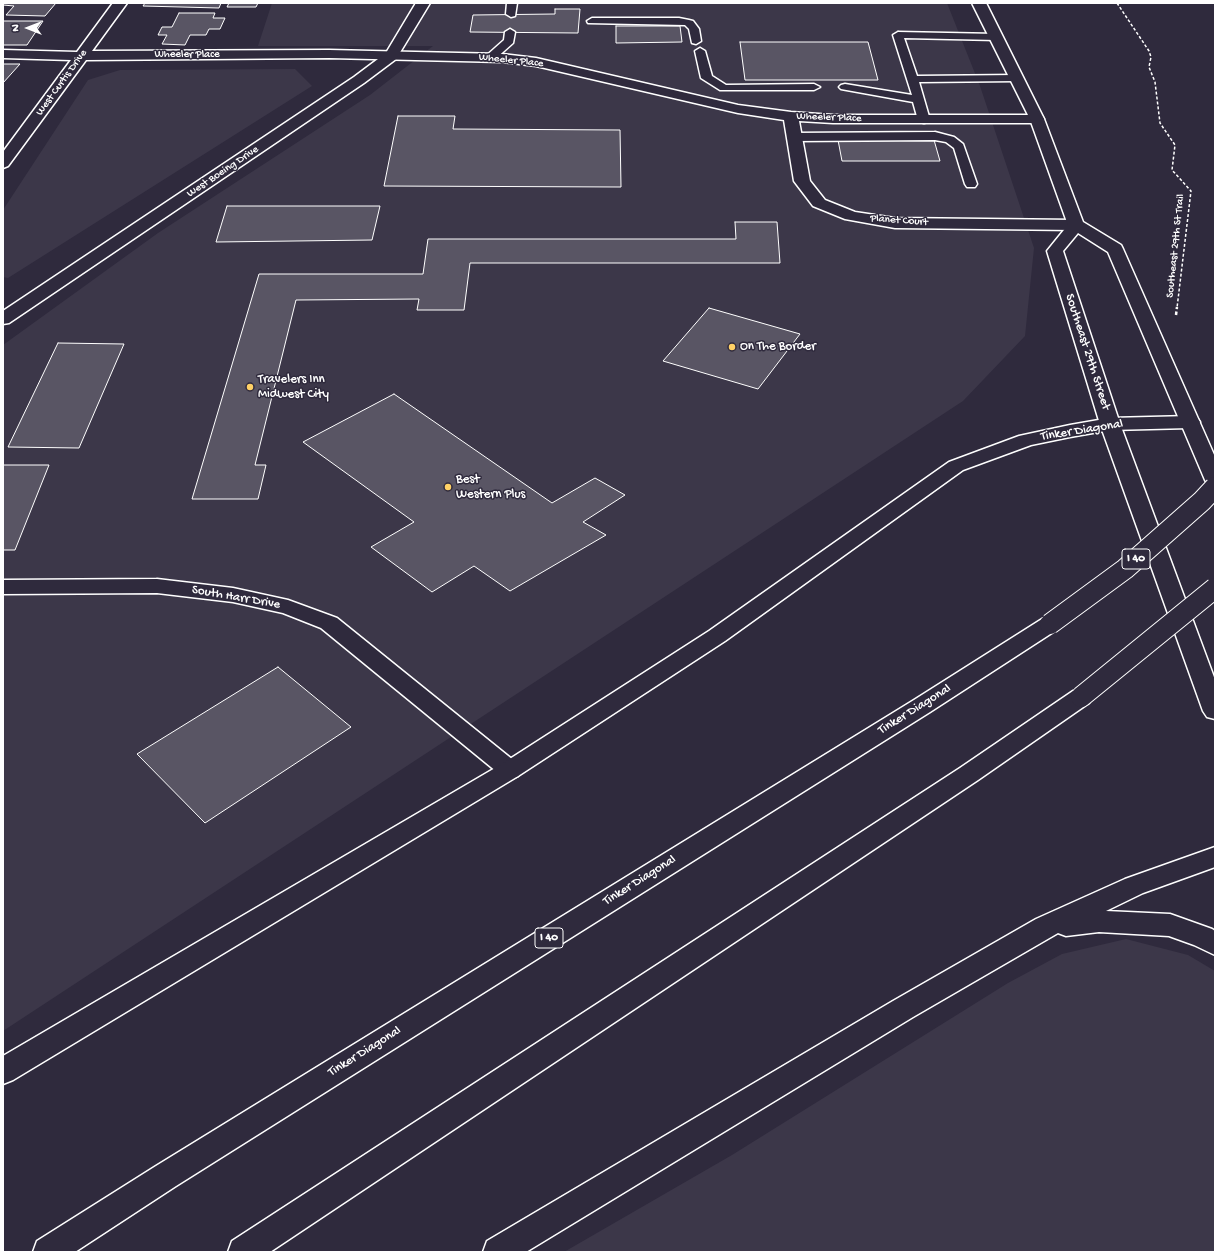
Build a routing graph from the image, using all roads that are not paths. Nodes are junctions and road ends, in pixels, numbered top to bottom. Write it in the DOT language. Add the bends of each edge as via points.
graph roads {
  1 [pos="120,3"];
  2 [pos="423,3"];
  3 [pos="512,3"];
  4 [pos="980,3"];
  5 [pos="511,14"];
  6 [pos="592,21"];
  7 [pos="510,32"];
  8 [pos="997,36"];
  9 [pos="3,54"];
  10 [pos="82,56"];
  11 [pos="391,56"];
  12 [pos="490,58"];
  13 [pos="1017,78"];
  14 [pos="913,79"];
  15 [pos="814,87"];
  16 [pos="845,87"];
  17 [pos="918,99"];
  18 [pos="791,116"];
  19 [pos="1037,119"];
  20 [pos="924,120"];
  21 [pos="794,137"];
  22 [pos="3,163"];
  23 [pos="971,184"];
  24 [pos="1076,225"];
  25 [pos="3,319"];
  26 [pos="1190,422"];
  27 [pos="1110,424"];
  28 [pos="1215,480"];
  29 [pos="1215,487"];
  30 [pos="3,588"];
  31 [pos="1215,588"];
  32 [pos="1215,711"];
  33 [pos="510,770"];
  34 [pos="1215,857"];
  35 [pos="1045,927"];
  36 [pos="1215,944"];
  37 [pos="3,1071"];
  38 [pos="48,1252"];
  39 [pos="243,1252"];
  40 [pos="498,1252"];
  1 -- 10 [label="main road, West Curtis Drive"];
  2 -- 11 [label="main road, West Boeing Drive"];
  3 -- 5 [label="lane"];
  4 -- 8 [label="main road"];
  6 -- 15 [label="lane" via="689,22 694,29 707,78 724,88"];
  7 -- 12 [label="lane" via="509,41"];
  8 -- 13 [label="main road"];
  8 -- 14 [label="lane" via="898,35"];
  9 -- 10 [label="main road, Wheeler Place"];
  10 -- 11 [label="main road, Wheeler Place"];
  10 -- 22 [label="main road, West Curtis Drive"];
  11 -- 12 [label="main road, Wheeler Place"];
  11 -- 25 [label="main road, West Boeing Drive"];
  12 -- 18 [label="main road, Wheeler Place" via="536,62 738,109"];
  13 -- 14 [label="lane"];
  13 -- 19 [label="main road"];
  14 -- 17 [label="lane"];
  16 -- 17 [label="lane"];
  17 -- 20 [label="lane"];
  18 -- 20 [label="main road, Wheeler Place"];
  18 -- 21 [label="main road, Planet Court"];
  19 -- 20 [label="main road, Wheeler Place"];
  19 -- 24 [label="main road"];
  21 -- 23 [label="lane" via="935,136 950,139 959,147"];
  21 -- 24 [label="main road, Planet Court" via="802,181 819,203 851,216 896,223"];
  24 -- 26 [label="main road" via="1115,249"];
  24 -- 27 [label="main road, Southeast 29th Street" via="1054,251"];
  26 -- 27 [label="main road, Tinker Diagonal"];
  26 -- 28 [label="main road"];
  27 -- 32 [label="main road, Southeast 29th Street"];
  27 -- 33 [label="main road, Tinker Diagonal" via="1026,440 956,466 717,636"];
  29 -- 38 [label="main road, Tinker Diagonal / I 40, bridge" via="1125,569 1050,624"];
  30 -- 33 [label="main road, South Harr Drive" via="157,586 233,595 288,607 329,623"];
  31 -- 39 [label="main road, bridge" via="1082,697"];
  33 -- 37 [label="main road, Tinker Diagonal"];
  34 -- 35 [label="main road" via="1134,886"];
  35 -- 36 [label="main road" via="1099,920 1170,925"];
  35 -- 40 [label="main road" via="896,1013"];
}
